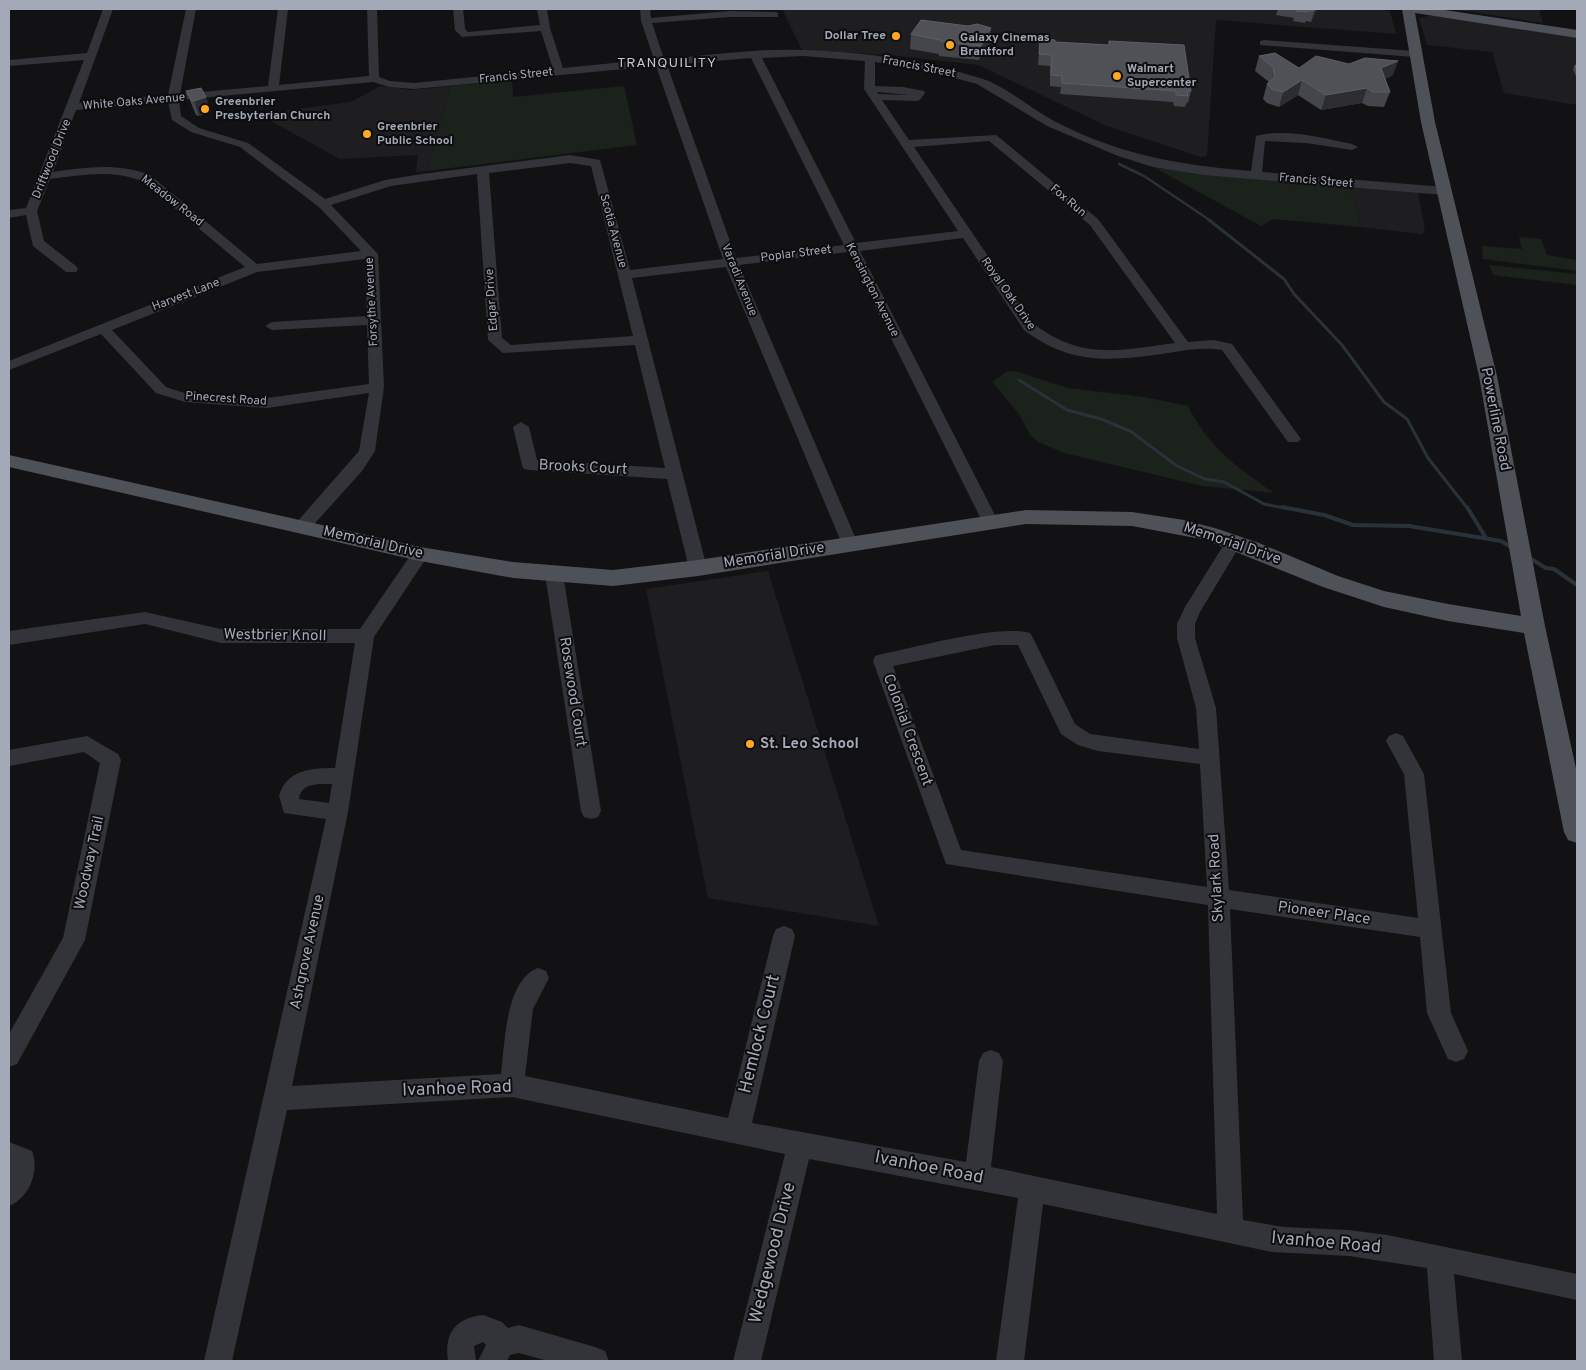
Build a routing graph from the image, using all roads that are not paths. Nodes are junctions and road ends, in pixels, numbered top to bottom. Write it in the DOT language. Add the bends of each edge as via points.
graph roads {
  1 [pos="108,9"];
  2 [pos="192,9"];
  3 [pos="283,9"];
  4 [pos="372,9"];
  5 [pos="458,9"];
  6 [pos="542,9"];
  7 [pos="644,9"];
  8 [pos="1408,9"];
  9 [pos="1415,9"];
  10 [pos="775,15"];
  11 [pos="646,21"];
  12 [pos="545,28"];
  13 [pos="1577,34"];
  14 [pos="1264,43"];
  15 [pos="1414,54"];
  16 [pos="756,55"];
  17 [pos="89,56"];
  18 [pos="870,58"];
  19 [pos="661,62"];
  20 [pos="9,63"];
  21 [pos="559,72"];
  22 [pos="374,78"];
  23 [pos="273,89"];
  24 [pos="173,99"];
  25 [pos="72,107"];
  26 [pos="905,144"];
  27 [pos="1352,147"];
  28 [pos="483,170"];
  29 [pos="46,176"];
  30 [pos="1256,176"];
  31 [pos="1444,191"];
  32 [pos="323,204"];
  33 [pos="31,211"];
  34 [pos="9,214"];
  35 [pos="967,234"];
  36 [pos="851,248"];
  37 [pos="371,254"];
  38 [pos="730,262"];
  39 [pos="254,268"];
  40 [pos="71,269"];
  41 [pos="625,275"];
  42 [pos="373,320"];
  43 [pos="272,326"];
  44 [pos="103,328"];
  45 [pos="641,340"];
  46 [pos="1184,346"];
  47 [pos="12,359"];
  48 [pos="377,387"];
  49 [pos="521,427"];
  50 [pos="1293,438"];
  51 [pos="9,460"];
  52 [pos="675,474"];
  53 [pos="991,523"];
  54 [pos="302,527"];
  55 [pos="1234,542"];
  56 [pos="850,544"];
  57 [pos="420,554"];
  58 [pos="698,568"];
  59 [pos="554,574"];
  60 [pos="1534,626"];
  61 [pos="365,636"];
  62 [pos="9,638"];
  63 [pos="1396,741"];
  64 [pos="9,758"];
  65 [pos="1210,758"];
  66 [pos="343,776"];
  67 [pos="591,811"];
  68 [pos="338,812"];
  69 [pos="1577,832"];
  70 [pos="1219,899"];
  71 [pos="1430,928"];
  72 [pos="784,936"];
  73 [pos="538,978"];
  74 [pos="1456,1051"];
  75 [pos="9,1056"];
  76 [pos="990,1061"];
  77 [pos="512,1085"];
  78 [pos="277,1099"];
  79 [pos="737,1132"];
  80 [pos="800,1144"];
  81 [pos="9,1154"];
  82 [pos="978,1177"];
  83 [pos="1032,1189"];
  84 [pos="9,1193"];
  85 [pos="1230,1230"];
  86 [pos="1440,1259"];
  87 [pos="1577,1287"];
  88 [pos="495,1353"];
  89 [pos="218,1361"];
  90 [pos="462,1361"];
  91 [pos="595,1361"];
  92 [pos="747,1361"];
  93 [pos="1010,1361"];
  94 [pos="1448,1361"];
  1 -- 17 [label="street, Driftwood Drive"];
  2 -- 24 [label="street"];
  3 -- 23 [label="street"];
  4 -- 22 [label="street"];
  5 -- 12 [label="street" via="460,30 466,34"];
  6 -- 12 [label="street"];
  7 -- 11 [label="street, Varadi Avenue"];
  8 -- 15 [label="main road, Powerline Road"];
  9 -- 13 [label="main road"];
  10 -- 11 [label="street" via="730,14"];
  11 -- 19 [label="street, Varadi Avenue"];
  12 -- 21 [label="street"];
  14 -- 15 [label="street"];
  15 -- 31 [label="main road, Powerline Road"];
  16 -- 18 [label="street, Francis Street" via="802,53"];
  16 -- 19 [label="street, Francis Street"];
  16 -- 36 [label="street, Kensington Avenue"];
  17 -- 20 [label="street"];
  17 -- 25 [label="street, Driftwood Drive"];
  18 -- 26 [label="street, Royal Oak Drive" via="872,93"];
  18 -- 30 [label="street, Francis Street" via="918,65 981,82 1051,124 1122,154 1153,163"];
  19 -- 21 [label="street, Francis Street"];
  19 -- 38 [label="street, Varadi Avenue"];
  21 -- 22 [label="street, Francis Street" via="414,86 389,84"];
  22 -- 23 [label="street, White Oaks Avenue"];
  23 -- 24 [label="street, White Oaks Avenue"];
  24 -- 25 [label="street, White Oaks Avenue"];
  24 -- 32 [label="street, Forsythe Avenue" via="176,118 195,130 244,145"];
  25 -- 29 [label="street, Driftwood Drive"];
  26 -- 35 [label="street, Royal Oak Drive"];
  26 -- 46 [label="street, Fox Run" via="992,137 1094,222"];
  27 -- 30 [label="street" via="1260,138"];
  28 -- 32 [label="street, Scotia Avenue" via="389,183"];
  28 -- 41 [label="street, Scotia Avenue" via="570,159 596,163"];
  28 -- 45 [label="street, Edgar Drive" via="495,340 508,350"];
  29 -- 33 [label="street, Driftwood Drive"];
  29 -- 39 [label="street, Meadow Road" via="113,168 134,172 146,178"];
  30 -- 31 [label="street, Francis Street"];
  31 -- 60 [label="main road, Powerline Road" via="1488,376"];
  32 -- 37 [label="street, Forsythe Avenue"];
  33 -- 34 [label="street"];
  33 -- 40 [label="street, Driftwood Drive" via="38,243"];
  35 -- 36 [label="street, Poplar Street"];
  35 -- 46 [label="street, Royal Oak Drive" via="1029,327 1039,336 1110,356"];
  36 -- 38 [label="street, Poplar Street"];
  36 -- 53 [label="street, Kensington Avenue"];
  37 -- 39 [label="street, Harvest Lane"];
  37 -- 42 [label="street, Forsythe Avenue"];
  38 -- 41 [label="street, Poplar Street"];
  38 -- 56 [label="street, Varadi Avenue"];
  39 -- 44 [label="street, Harvest Lane"];
  41 -- 45 [label="street, Scotia Avenue"];
  42 -- 43 [label="street"];
  42 -- 48 [label="street, Forsythe Avenue"];
  44 -- 47 [label="street, Harvest Lane"];
  44 -- 48 [label="street, Pinecrest Road" via="161,390 186,398 267,403"];
  45 -- 52 [label="street, Scotia Avenue"];
  46 -- 50 [label="street, Royal Oak Drive" via="1220,344 1227,347"];
  48 -- 54 [label="street, Forsythe Avenue" via="367,451"];
  49 -- 52 [label="street, Brooks Court" via="530,465"];
  51 -- 54 [label="main road, Memorial Drive"];
  52 -- 58 [label="street, Scotia Avenue"];
  53 -- 55 [label="main road, Memorial Drive" via="1026,517 1137,519 1174,525"];
  53 -- 56 [label="main road, Memorial Drive"];
  54 -- 57 [label="main road, Memorial Drive"];
  55 -- 60 [label="main road, Memorial Drive" via="1360,592 1449,613"];
  55 -- 65 [label="street, Skylark Road" via="1186,624 1186,638 1206,708"];
  56 -- 58 [label="main road, Memorial Drive"];
  57 -- 59 [label="main road, Memorial Drive"];
  57 -- 61 [label="street, Ashgrove Avenue"];
  58 -- 59 [label="main road, Memorial Drive" via="613,578"];
  59 -- 67 [label="street, Rosewood Court"];
  60 -- 69 [label="main road, Powerline Road"];
  61 -- 62 [label="street, Westbrier Knoll" via="221,636 145,618"];
  61 -- 66 [label="street, Ashgrove Avenue"];
  63 -- 71 [label="street" via="1414,774"];
  64 -- 75 [label="street, Woodway Trail" via="87,744 111,760 74,940"];
  65 -- 70 [label="street, Skylark Road"];
  65 -- 70 [label="street, Colonial Crescent" via="1098,743 1075,736 1068,729 1024,638 996,638 882,661 953,858"];
  66 -- 68 [label="street, Ashgrove Avenue"];
  66 -- 68 [label="street" via="304,778 296,782 289,796 291,807"];
  68 -- 78 [label="street, Ashgrove Avenue"];
  70 -- 71 [label="street, Pioneer Place"];
  70 -- 85 [label="street, Skylark Road"];
  71 -- 74 [label="street" via="1439,1013"];
  72 -- 79 [label="street, Hemlock Court"];
  73 -- 77 [label="street" via="521,1009"];
  76 -- 82 [label="street"];
  77 -- 78 [label="street, Ivanhoe Road"];
  77 -- 79 [label="street, Ivanhoe Road"];
  78 -- 89 [label="street, Ashgrove Avenue"];
  79 -- 80 [label="street, Ivanhoe Road"];
  80 -- 82 [label="street, Ivanhoe Road"];
  80 -- 92 [label="street, Wedgewood Drive"];
  81 -- 84 [label="street" via="23,1160 24,1168"];
  82 -- 83 [label="street, Ivanhoe Road"];
  83 -- 85 [label="street, Ivanhoe Road"];
  83 -- 93 [label="street"];
  85 -- 86 [label="street, Ivanhoe Road" via="1285,1241 1357,1244"];
  86 -- 87 [label="street, Ivanhoe Road"];
  86 -- 94 [label="street"];
  88 -- 90 [label="street" via="494,1332 489,1328 477,1328 462,1342"];
  88 -- 91 [label="street" via="519,1339"];
}
